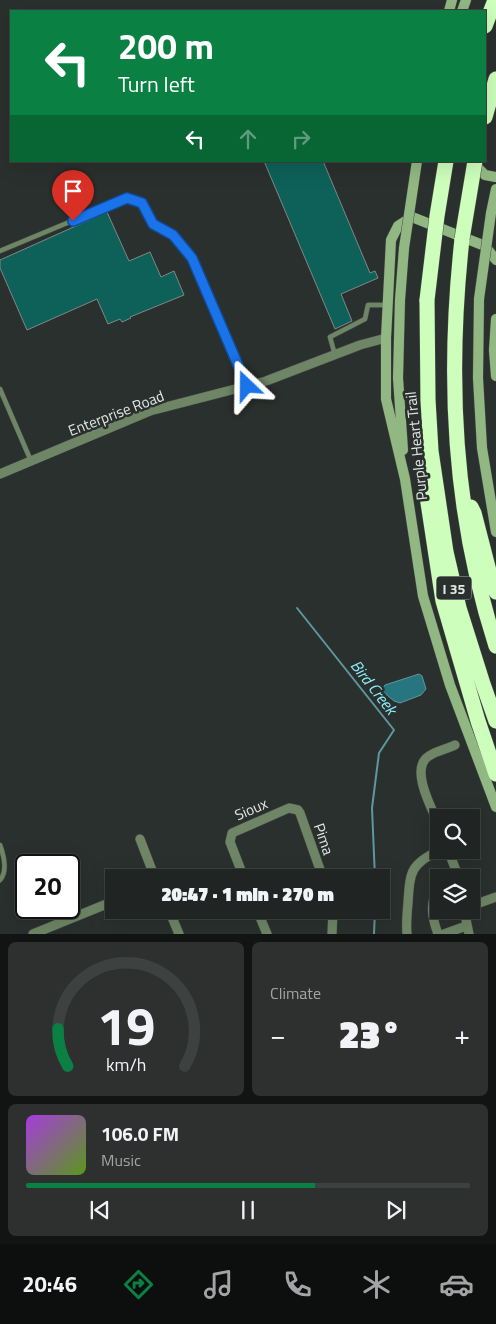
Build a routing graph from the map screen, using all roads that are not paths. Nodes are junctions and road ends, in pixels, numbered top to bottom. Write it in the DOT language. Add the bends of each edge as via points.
graph roads {
  1 [pos="495,0"];
  2 [pos="486,23"];
  3 [pos="495,82"];
  4 [pos="486,114"];
  5 [pos="417,162"];
  6 [pos="446,162"];
  7 [pos="472,162"];
  8 [pos="475,162"];
  9 [pos="496,177"];
  10 [pos="496,189"];
  11 [pos="0,251"];
  12 [pos="496,260"];
  13 [pos="388,305"];
  14 [pos="496,319"];
  15 [pos="386,338"];
  16 [pos="335,355"];
  17 [pos="496,376"];
  18 [pos="247,386"];
  19 [pos="0,389"];
  20 [pos="431,451"];
  21 [pos="31,462"];
  22 [pos="0,474"];
  23 [pos="404,479"];
  24 [pos="461,489"];
  25 [pos="496,532"];
  26 [pos="496,592"];
  27 [pos="496,646"];
  28 [pos="496,721"];
  29 [pos="455,745"];
  30 [pos="496,774"];
  31 [pos="496,807"];
  32 [pos="432,809"];
  33 [pos="298,810"];
  34 [pos="140,839"];
  35 [pos="0,845"];
  36 [pos="430,856"];
  37 [pos="152,869"];
  38 [pos="240,869"];
  39 [pos="319,869"];
  40 [pos="0,880"];
  41 [pos="496,896"];
  42 [pos="480,902"];
  43 [pos="105,905"];
  44 [pos="173,919"];
  45 [pos="261,919"];
  46 [pos="333,919"];
  47 [pos="433,919"];
  48 [pos="468,930"];
  49 [pos="45,932"];
  50 [pos="33,934"];
  51 [pos="179,934"];
  52 [pos="268,934"];
  53 [pos="332,934"];
  54 [pos="407,934"];
  55 [pos="438,934"];
  56 [pos="444,934"];
  1 -- 2 [label="highway"];
  3 -- 4 [label="highway"];
  5 -- 23 [label="main road, bridge" via="400,300 398,378"];
  6 -- 20 [label="highway, Purple Heart Trail / I 35, bridge" via="427,300"];
  7 -- 9 [label="main road" via="485,175"];
  8 -- 24 [label="highway, I 35, bridge" via="458,279 455,398"];
  10 -- 25 [label="main road, bridge" via="479,299 478,378 482,448"];
  11 -- 18 [label="lane" via="127,198 142,203 153,224 173,235 192,258"];
  12 -- 13 [label="main road" via="485,246 412,217 398,226 392,240"];
  13 -- 15 [label="main road"];
  13 -- 16 [label="lane" via="368,305 365,319 330,336"];
  14 -- 17 [label="main road"];
  15 -- 16 [label="street, Enterprise Road"];
  15 -- 23 [label="main road" via="386,399"];
  16 -- 18 [label="street, Enterprise Road"];
  18 -- 21 [label="street, Enterprise Road" via="150,411"];
  19 -- 21 [label="lane"];
  20 -- 28 [label="highway, Purple Heart Trail / I 35" via="446,552 459,608"];
  20 -- 30 [label="highway" via="425,484 443,601"];
  21 -- 22 [label="street, Enterprise Road"];
  23 -- 31 [label="main road" via="423,596 450,686"];
  24 -- 26 [label="highway" via="474,513"];
  24 -- 27 [label="highway, I 35" via="474,570"];
  29 -- 32 [label="street" via="428,756 421,764 420,779"];
  33 -- 38 [label="street, Sioux" via="289,808 232,833 230,842"];
  33 -- 39 [label="street, Pima"];
  34 -- 37 [label="street"];
  35 -- 40 [label="lane" via="5,864"];
  36 -- 54 [label="street" via="411,873"];
  41 -- 42 [label="street"];
  43 -- 49 [label="street"];
  44 -- 51 [label="street"];
  45 -- 52 [label="street"];
  46 -- 53 [label="street"];
  47 -- 55 [label="street"];
  48 -- 56 [label="street"];
  49 -- 50 [label="street"];
}
